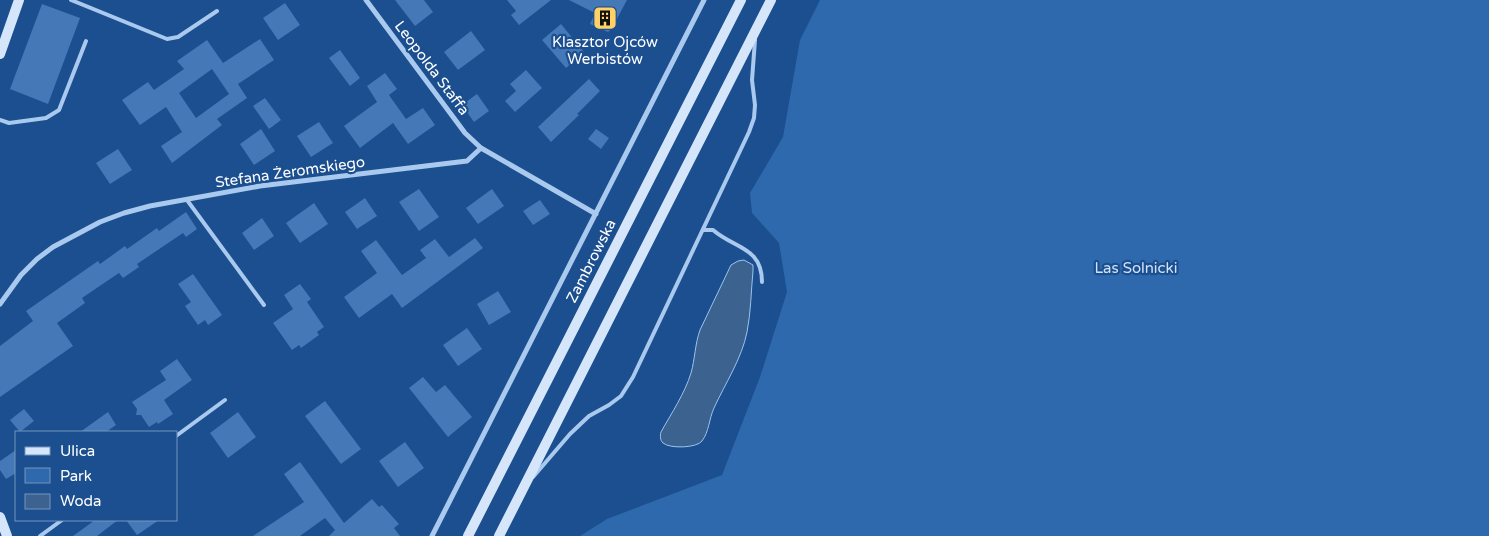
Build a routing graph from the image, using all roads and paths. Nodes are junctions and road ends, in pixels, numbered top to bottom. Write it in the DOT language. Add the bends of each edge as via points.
graph roads {
  1 [pos="20,0"];
  2 [pos="71,0"];
  3 [pos="366,0"];
  4 [pos="704,0"];
  5 [pos="741,0"];
  6 [pos="771,0"];
  7 [pos="217,11"];
  8 [pos="756,30"];
  9 [pos="86,42"];
  10 [pos="0,54"];
  11 [pos="0,120"];
  12 [pos="481,148"];
  13 [pos="187,200"];
  14 [pos="596,214"];
  15 [pos="703,230"];
  16 [pos="762,282"];
  17 [pos="0,304"];
  18 [pos="264,305"];
  19 [pos="225,400"];
  20 [pos="178,435"];
  21 [pos="522,491"];
  22 [pos="0,517"];
  23 [pos="61,521"];
  24 [pos="7,536"];
  25 [pos="40,536"];
  26 [pos="432,536"];
  27 [pos="468,536"];
  28 [pos="499,536"];
  1 -- 10 [label="main road"];
  2 -- 7 [label="lane" via="167,39 178,37"];
  3 -- 12 [label="street, Leopolda Staffa" via="465,133"];
  4 -- 14 [label="street, Zambrowska"];
  5 -- 27 [label="main road, Zambrowska"];
  6 -- 8 [label="main road"];
  8 -- 15 [label="lane" via="752,80 754,118"];
  8 -- 21 [label="main road"];
  9 -- 11 [label="lane" via="59,110 46,118 9,123"];
  12 -- 13 [label="street, Stefana Żeromskiego" via="467,161 260,186"];
  12 -- 14 [label="street"];
  13 -- 17 [label="street, Stefana Żeromskiego" via="124,213 100,222 53,248 21,275"];
  13 -- 18 [label="lane"];
  14 -- 26 [label="street, Zambrowska"];
  15 -- 16 [label="lane" via="713,230 752,253 761,266"];
  15 -- 21 [label="lane" via="621,396 589,416 570,434"];
  19 -- 20 [label="lane"];
  21 -- 28 [label="main road"];
  22 -- 24 [label="main road"];
  23 -- 25 [label="lane"];
}
